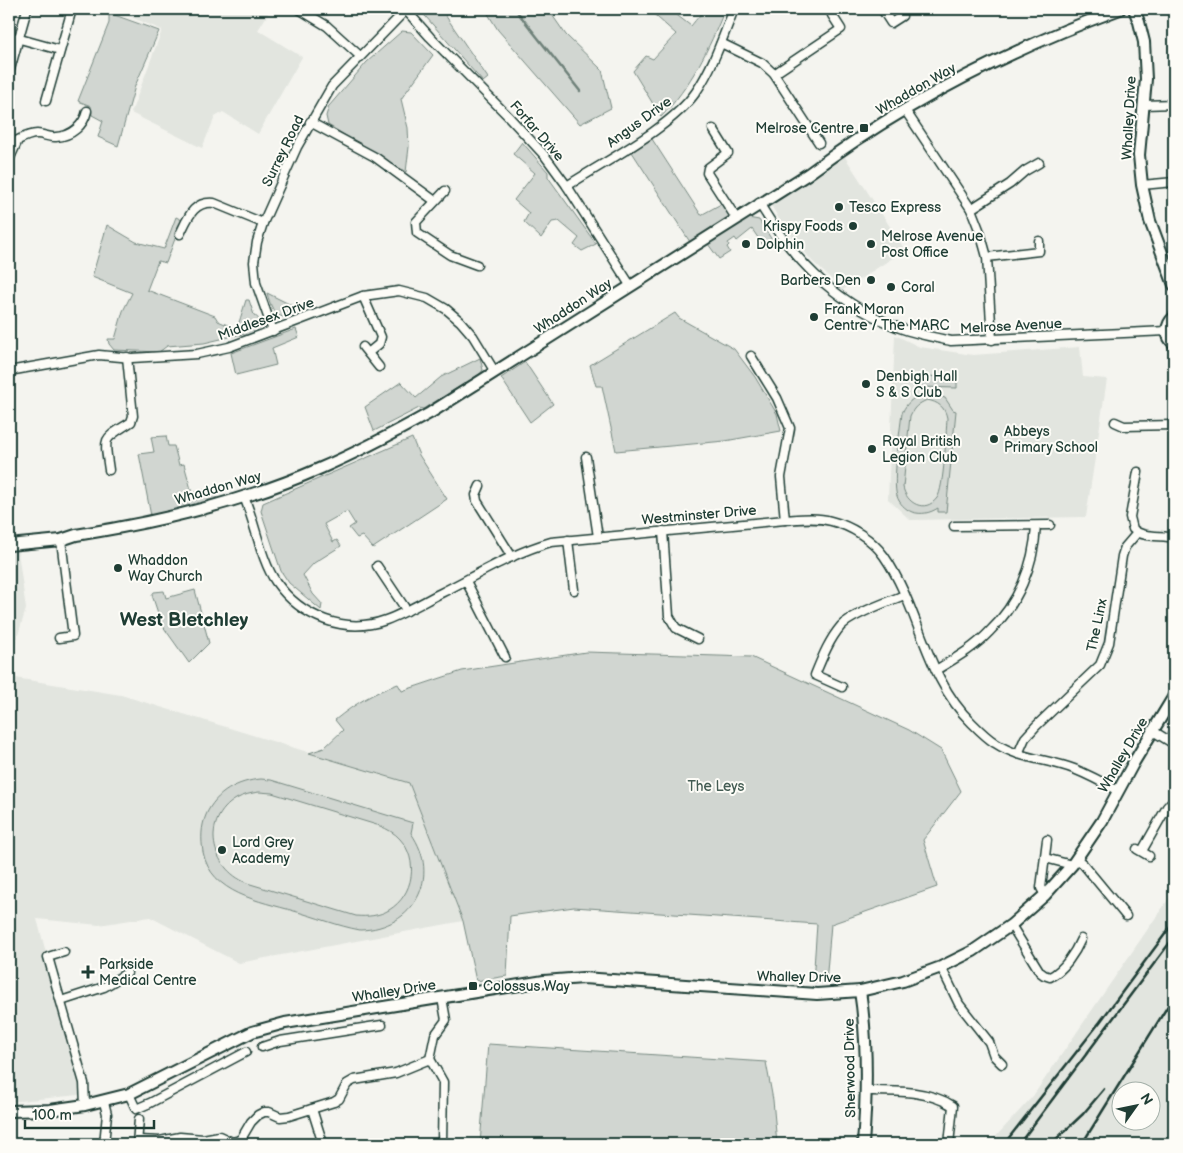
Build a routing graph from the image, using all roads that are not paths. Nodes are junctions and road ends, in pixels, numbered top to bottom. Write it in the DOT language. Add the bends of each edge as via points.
graph roads {
  1 [pos="27,9"];
  2 [pos="72,9"];
  3 [pos="299,9"];
  4 [pos="734,9"];
  5 [pos="882,9"];
  6 [pos="1120,9"];
  7 [pos="1134,9"];
  8 [pos="405,10"];
  9 [pos="832,15"];
  10 [pos="902,16"];
  11 [pos="9,36"];
  12 [pos="19,39"];
  13 [pos="721,43"];
  14 [pos="60,50"];
  15 [pos="360,56"];
  16 [pos="9,72"];
  17 [pos="774,74"];
  18 [pos="46,101"];
  19 [pos="1174,104"];
  20 [pos="1144,105"];
  21 [pos="87,110"];
  22 [pos="905,110"];
  23 [pos="310,122"];
  24 [pos="713,129"];
  25 [pos="819,143"];
  26 [pos="9,160"];
  27 [pos="1039,163"];
  28 [pos="1174,182"];
  29 [pos="1142,185"];
  30 [pos="567,186"];
  31 [pos="445,191"];
  32 [pos="435,201"];
  33 [pos="759,203"];
  34 [pos="971,209"];
  35 [pos="736,218"];
  36 [pos="263,223"];
  37 [pos="180,234"];
  38 [pos="1038,241"];
  39 [pos="987,257"];
  40 [pos="477,266"];
  41 [pos="1172,270"];
  42 [pos="630,285"];
  43 [pos="1174,285"];
  44 [pos="363,296"];
  45 [pos="1174,317"];
  46 [pos="273,331"];
  47 [pos="1167,331"];
  48 [pos="992,340"];
  49 [pos="1174,344"];
  50 [pos="751,356"];
  51 [pos="127,357"];
  52 [pos="378,367"];
  53 [pos="9,371"];
  54 [pos="495,372"];
  55 [pos="1115,422"];
  56 [pos="1174,425"];
  57 [pos="586,457"];
  58 [pos="109,470"];
  59 [pos="1138,472"];
  60 [pos="480,486"];
  61 [pos="244,497"];
  62 [pos="785,520"];
  63 [pos="1050,525"];
  64 [pos="954,526"];
  65 [pos="1036,526"];
  66 [pos="663,531"];
  67 [pos="1137,533"];
  68 [pos="598,537"];
  69 [pos="1174,538"];
  70 [pos="60,540"];
  71 [pos="568,540"];
  72 [pos="9,545"];
  73 [pos="512,557"];
  74 [pos="377,566"];
  75 [pos="466,580"];
  76 [pos="574,590"];
  77 [pos="904,595"];
  78 [pos="407,611"];
  79 [pos="59,638"];
  80 [pos="698,639"];
  81 [pos="505,656"];
  82 [pos="936,670"];
  83 [pos="842,687"];
  84 [pos="1174,696"];
  85 [pos="1153,731"];
  86 [pos="1174,744"];
  87 [pos="1018,754"];
  88 [pos="1118,791"];
  89 [pos="1174,799"];
  90 [pos="1048,840"];
  91 [pos="1143,852"];
  92 [pos="1045,858"];
  93 [pos="1074,862"];
  94 [pos="1045,895"];
  95 [pos="1126,916"];
  96 [pos="1011,925"];
  97 [pos="1081,939"];
  98 [pos="64,952"];
  99 [pos="941,967"];
  100 [pos="127,973"];
  101 [pos="860,991"];
  102 [pos="442,998"];
  103 [pos="61,1000"];
  104 [pos="320,1016"];
  105 [pos="382,1025"];
  106 [pos="323,1034"];
  107 [pos="262,1047"];
  108 [pos="246,1052"];
  109 [pos="430,1058"];
  110 [pos="1002,1064"];
  111 [pos="866,1091"];
  112 [pos="129,1094"];
  113 [pos="104,1102"];
  114 [pos="85,1105"];
  115 [pos="312,1109"];
  116 [pos="9,1111"];
  117 [pos="137,1114"];
  118 [pos="137,1142"];
  119 [pos="104,1144"];
  120 [pos="323,1144"];
  121 [pos="442,1144"];
  122 [pos="862,1144"];
  123 [pos="949,1144"];
  1 -- 12 [label="street"];
  2 -- 14 [label="street"];
  3 -- 15 [label="street" via="327,26"];
  4 -- 13 [label="street, Angus Drive"];
  5 -- 10 [label="street" via="891,23"];
  6 -- 22 [label="street, Whaddon Way" via="1022,48"];
  7 -- 20 [label="street, Whalley Drive" via="1144,42"];
  8 -- 15 [label="street, Surrey Road"];
  8 -- 30 [label="street, Forfar Drive" via="508,116"];
  9 -- 17 [label="street" via="841,29"];
  11 -- 12 [label="street"];
  12 -- 14 [label="street"];
  12 -- 16 [label="street"];
  13 -- 17 [label="street" via="762,63"];
  13 -- 30 [label="street, Angus Drive" via="695,93 674,115 647,136"];
  14 -- 18 [label="street"];
  15 -- 23 [label="street, Surrey Road" via="332,86"];
  17 -- 25 [label="street"];
  19 -- 20 [label="street"];
  20 -- 29 [label="street, Whalley Drive" via="1139,155"];
  21 -- 26 [label="street" via="86,118 67,135 37,134 18,140"];
  22 -- 33 [label="street, Whaddon Way"];
  22 -- 34 [label="street"];
  23 -- 32 [label="street" via="375,157"];
  23 -- 36 [label="street, Surrey Road"];
  24 -- 35 [label="street" via="728,153 708,168 707,173"];
  27 -- 34 [label="street"];
  28 -- 29 [label="street"];
  29 -- 41 [label="street, Whalley Drive" via="1150,221"];
  30 -- 42 [label="street, Forfar Drive"];
  31 -- 32 [label="street"];
  32 -- 40 [label="street" via="416,222 418,233 450,255"];
  33 -- 35 [label="street, Whaddon Way"];
  33 -- 48 [label="street, Melrose Avenue" via="797,257 840,297 892,326 920,334 951,341"];
  34 -- 39 [label="street"];
  35 -- 42 [label="street, Whaddon Way"];
  36 -- 37 [label="street" via="208,202 200,204 189,214"];
  36 -- 46 [label="street, Surrey Road" via="257,242 256,283"];
  38 -- 39 [label="street" via="1039,251"];
  39 -- 48 [label="street"];
  41 -- 43 [label="street, Whalley Drive"];
  42 -- 54 [label="street, Whaddon Way"];
  44 -- 46 [label="street, Middlesex Drive"];
  44 -- 52 [label="street" via="381,337 379,344 366,350"];
  44 -- 54 [label="street, Middlesex Drive" via="407,292 428,298 460,321"];
  45 -- 47 [label="street"];
  46 -- 51 [label="street, Middlesex Drive" via="229,347 197,354"];
  47 -- 48 [label="street, Melrose Avenue"];
  47 -- 49 [label="street"];
  50 -- 62 [label="street" via="777,398 790,428 781,477"];
  51 -- 53 [label="street, Middlesex Drive" via="99,355"];
  51 -- 58 [label="street" via="133,416 131,422 108,437 105,444"];
  54 -- 61 [label="street, Whaddon Way" via="388,436 320,468"];
  55 -- 56 [label="street" via="1124,426"];
  57 -- 68 [label="street"];
  59 -- 67 [label="street" via="1130,517 1132,529"];
  60 -- 73 [label="street" via="477,501"];
  61 -- 70 [label="street, Whaddon Way"];
  61 -- 78 [label="street, Westminster Drive" via="274,580 301,607 341,625 385,620"];
  62 -- 66 [label="street, Westminster Drive"];
  62 -- 77 [label="street, Westminster Drive" via="811,518 831,521 863,536 883,554"];
  63 -- 65 [label="street"];
  64 -- 65 [label="street"];
  65 -- 82 [label="street" via="1032,562 1008,610 967,651"];
  66 -- 68 [label="street, Westminster Drive"];
  66 -- 80 [label="street" via="669,616 676,628"];
  67 -- 69 [label="street"];
  67 -- 87 [label="street, The Linx" via="1122,556 1109,643 1100,665 1036,726 1025,738"];
  68 -- 71 [label="street, Westminster Drive"];
  70 -- 72 [label="street, Whaddon Way"];
  70 -- 79 [label="street" via="73,636"];
  71 -- 73 [label="street, Westminster Drive" via="534,547"];
  71 -- 76 [label="street"];
  73 -- 75 [label="street, Westminster Drive"];
  74 -- 78 [label="street"];
  75 -- 78 [label="street, Westminster Drive"];
  75 -- 81 [label="street"];
  77 -- 82 [label="street, Westminster Drive"];
  77 -- 83 [label="street" via="850,619 834,637 815,675"];
  82 -- 87 [label="street, Westminster Drive" via="952,699 970,721 994,743"];
  84 -- 85 [label="street, Whalley Drive"];
  85 -- 86 [label="street"];
  85 -- 88 [label="street, Whalley Drive"];
  87 -- 88 [label="street, Westminster Drive" via="1073,768"];
  88 -- 93 [label="street, Whalley Drive"];
  89 -- 91 [label="street"];
  90 -- 92 [label="street"];
  92 -- 93 [label="street"];
  92 -- 94 [label="street" via="1041,888"];
  93 -- 94 [label="street, Whalley Drive"];
  93 -- 95 [label="street" via="1083,864"];
  94 -- 96 [label="street, Whalley Drive"];
  96 -- 97 [label="street" via="1040,972 1050,977 1062,969"];
  96 -- 99 [label="street, Whalley Drive" via="973,951"];
  98 -- 103 [label="street" via="48,957"];
  99 -- 101 [label="street, Whalley Drive" via="903,981"];
  99 -- 110 [label="street" via="959,1004"];
  100 -- 103 [label="street" via="104,987"];
  101 -- 102 [label="street, Whalley Drive" via="817,994 583,978 544,981"];
  101 -- 111 [label="street, Sherwood Drive" via="866,1041"];
  102 -- 104 [label="street, Whalley Drive"];
  102 -- 109 [label="street" via="446,1020 435,1035"];
  103 -- 114 [label="street" via="84,1083"];
  104 -- 106 [label="street"];
  104 -- 112 [label="street, Whalley Drive" via="252,1032"];
  105 -- 106 [label="street"];
  106 -- 107 [label="street"];
  108 -- 117 [label="street" via="150,1103"];
  109 -- 115 [label="street" via="396,1073 354,1080 347,1084 338,1099"];
  109 -- 121 [label="street" via="442,1082"];
  111 -- 122 [label="street, Sherwood Drive"];
  111 -- 123 [label="street" via="918,1093 953,1106"];
  112 -- 113 [label="street, Whalley Drive"];
  112 -- 117 [label="street"];
  113 -- 114 [label="street, Whalley Drive"];
  113 -- 119 [label="street" via="107,1114"];
  114 -- 116 [label="street, Whalley Drive"];
  115 -- 118 [label="street" via="289,1116 280,1117 269,1112 258,1115 241,1139 232,1142 219,1136"];
  115 -- 120 [label="street"];
  117 -- 118 [label="street"];
}
